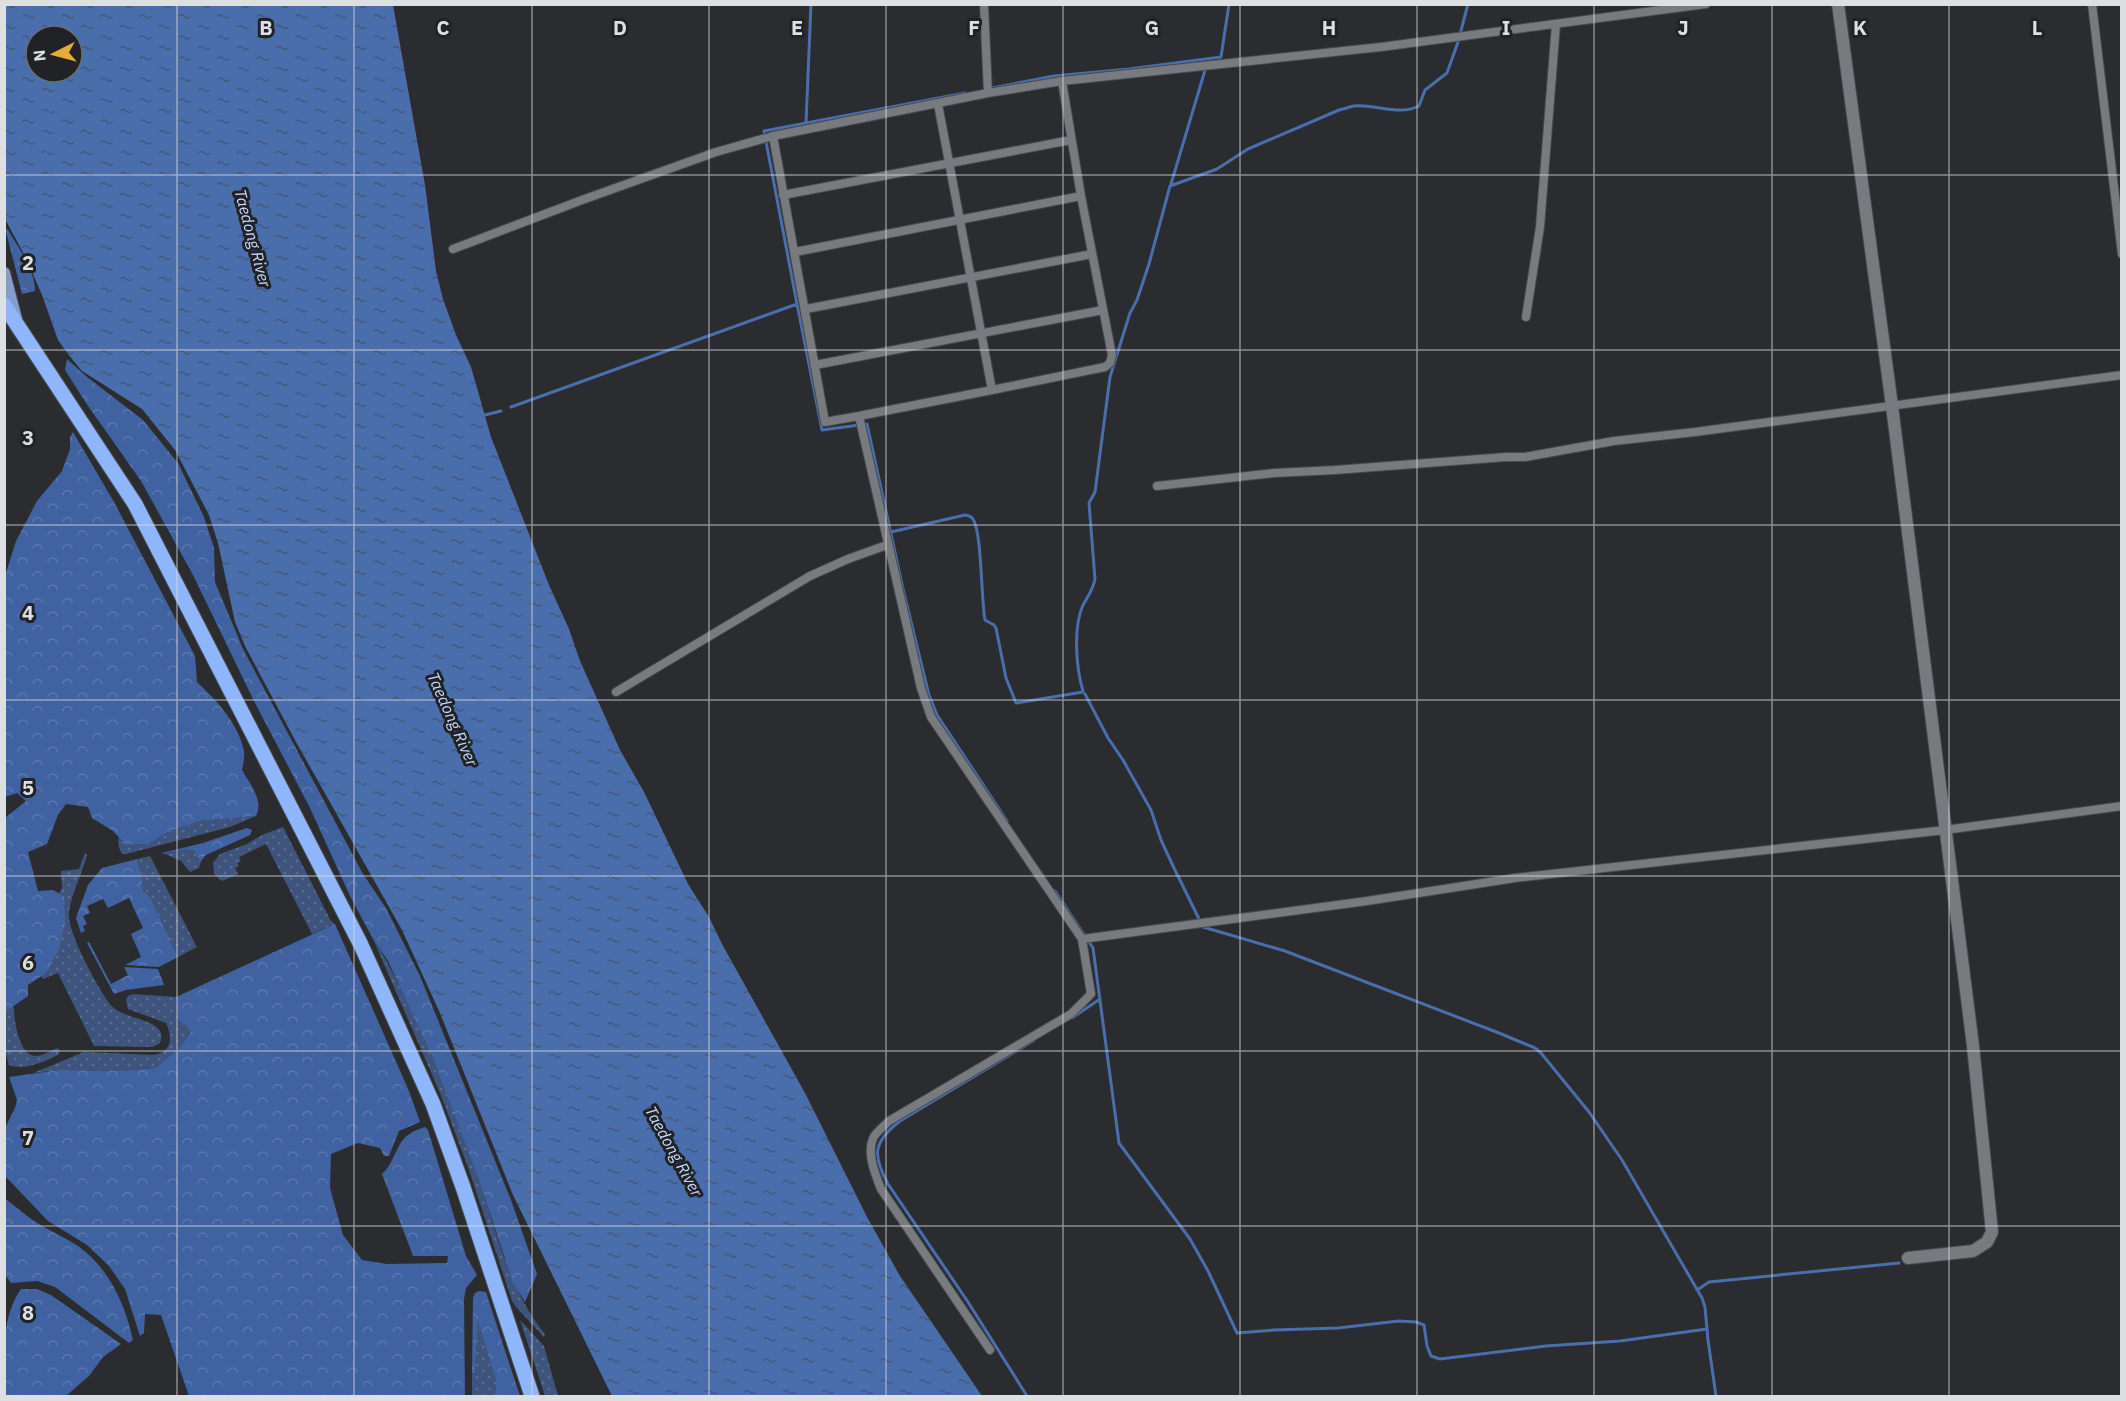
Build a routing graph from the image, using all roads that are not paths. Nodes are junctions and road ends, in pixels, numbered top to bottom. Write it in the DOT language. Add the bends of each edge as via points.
graph roads {
  1 [pos="984,4"];
  2 [pos="1706,4"];
  3 [pos="1838,4"];
  4 [pos="2092,4"];
  5 [pos="1556,24"];
  6 [pos="1062,81"];
  7 [pos="988,93"];
  8 [pos="938,104"];
  9 [pos="773,135"];
  10 [pos="1071,140"];
  11 [pos="949,163"];
  12 [pos="2121,171"];
  13 [pos="2112,174"];
  14 [pos="783,195"];
  15 [pos="1080,196"];
  16 [pos="960,220"];
  17 [pos="453,249"];
  18 [pos="795,252"];
  19 [pos="1092,254"];
  20 [pos="2121,254"];
  21 [pos="4,273"];
  22 [pos="969,277"];
  23 [pos="4,305"];
  24 [pos="806,309"];
  25 [pos="1102,310"];
  26 [pos="1526,317"];
  27 [pos="17,323"];
  28 [pos="981,333"];
  29 [pos="815,365"];
  30 [pos="2121,375"];
  31 [pos="992,390"];
  32 [pos="1892,406"];
  33 [pos="859,416"];
  34 [pos="1157,486"];
  35 [pos="887,545"];
  36 [pos="616,692"];
  37 [pos="2121,806"];
  38 [pos="1945,830"];
  39 [pos="1082,939"];
  40 [pos="1908,1258"];
  41 [pos="990,1350"];
  42 [pos="532,1396"];
  1 -- 7 [label="street"];
  2 -- 5 [label="street"];
  3 -- 32 [label="street"];
  4 -- 13 [label="street"];
  5 -- 6 [label="street"];
  5 -- 26 [label="street" via="1540,227"];
  6 -- 7 [label="street"];
  6 -- 10 [label="street"];
  7 -- 8 [label="street"];
  8 -- 9 [label="street"];
  8 -- 11 [label="street"];
  9 -- 14 [label="street"];
  9 -- 17 [label="street" via="705,156"];
  10 -- 11 [label="street"];
  10 -- 15 [label="street"];
  11 -- 14 [label="street"];
  11 -- 16 [label="street"];
  12 -- 13 [label="street"];
  13 -- 20 [label="street"];
  14 -- 18 [label="street"];
  15 -- 16 [label="street"];
  15 -- 19 [label="street"];
  16 -- 18 [label="street"];
  16 -- 22 [label="street"];
  18 -- 24 [label="street"];
  19 -- 22 [label="street"];
  19 -- 25 [label="street"];
  21 -- 27 [label="main road"];
  22 -- 24 [label="street"];
  22 -- 28 [label="street"];
  23 -- 27 [label="highway"];
  24 -- 29 [label="street"];
  25 -- 28 [label="street"];
  25 -- 31 [label="street" via="1112,355 1105,368"];
  27 -- 42 [label="highway" via="135,504 383,991 433,1104"];
  28 -- 29 [label="street"];
  28 -- 31 [label="street"];
  29 -- 33 [label="street" via="825,422"];
  30 -- 32 [label="street"];
  31 -- 33 [label="street"];
  32 -- 34 [label="street" via="1611,441 1525,458 1274,473"];
  32 -- 38 [label="street"];
  33 -- 35 [label="street"];
  35 -- 36 [label="street" via="810,576"];
  35 -- 39 [label="street" via="931,717"];
  37 -- 38 [label="street"];
  38 -- 39 [label="street" via="1515,878"];
  38 -- 40 [label="street" via="1992,1232 1987,1242 1973,1251"];
  39 -- 41 [label="street" via="1091,994 1071,1014 889,1121 873,1137 871,1157 881,1188"];
}
